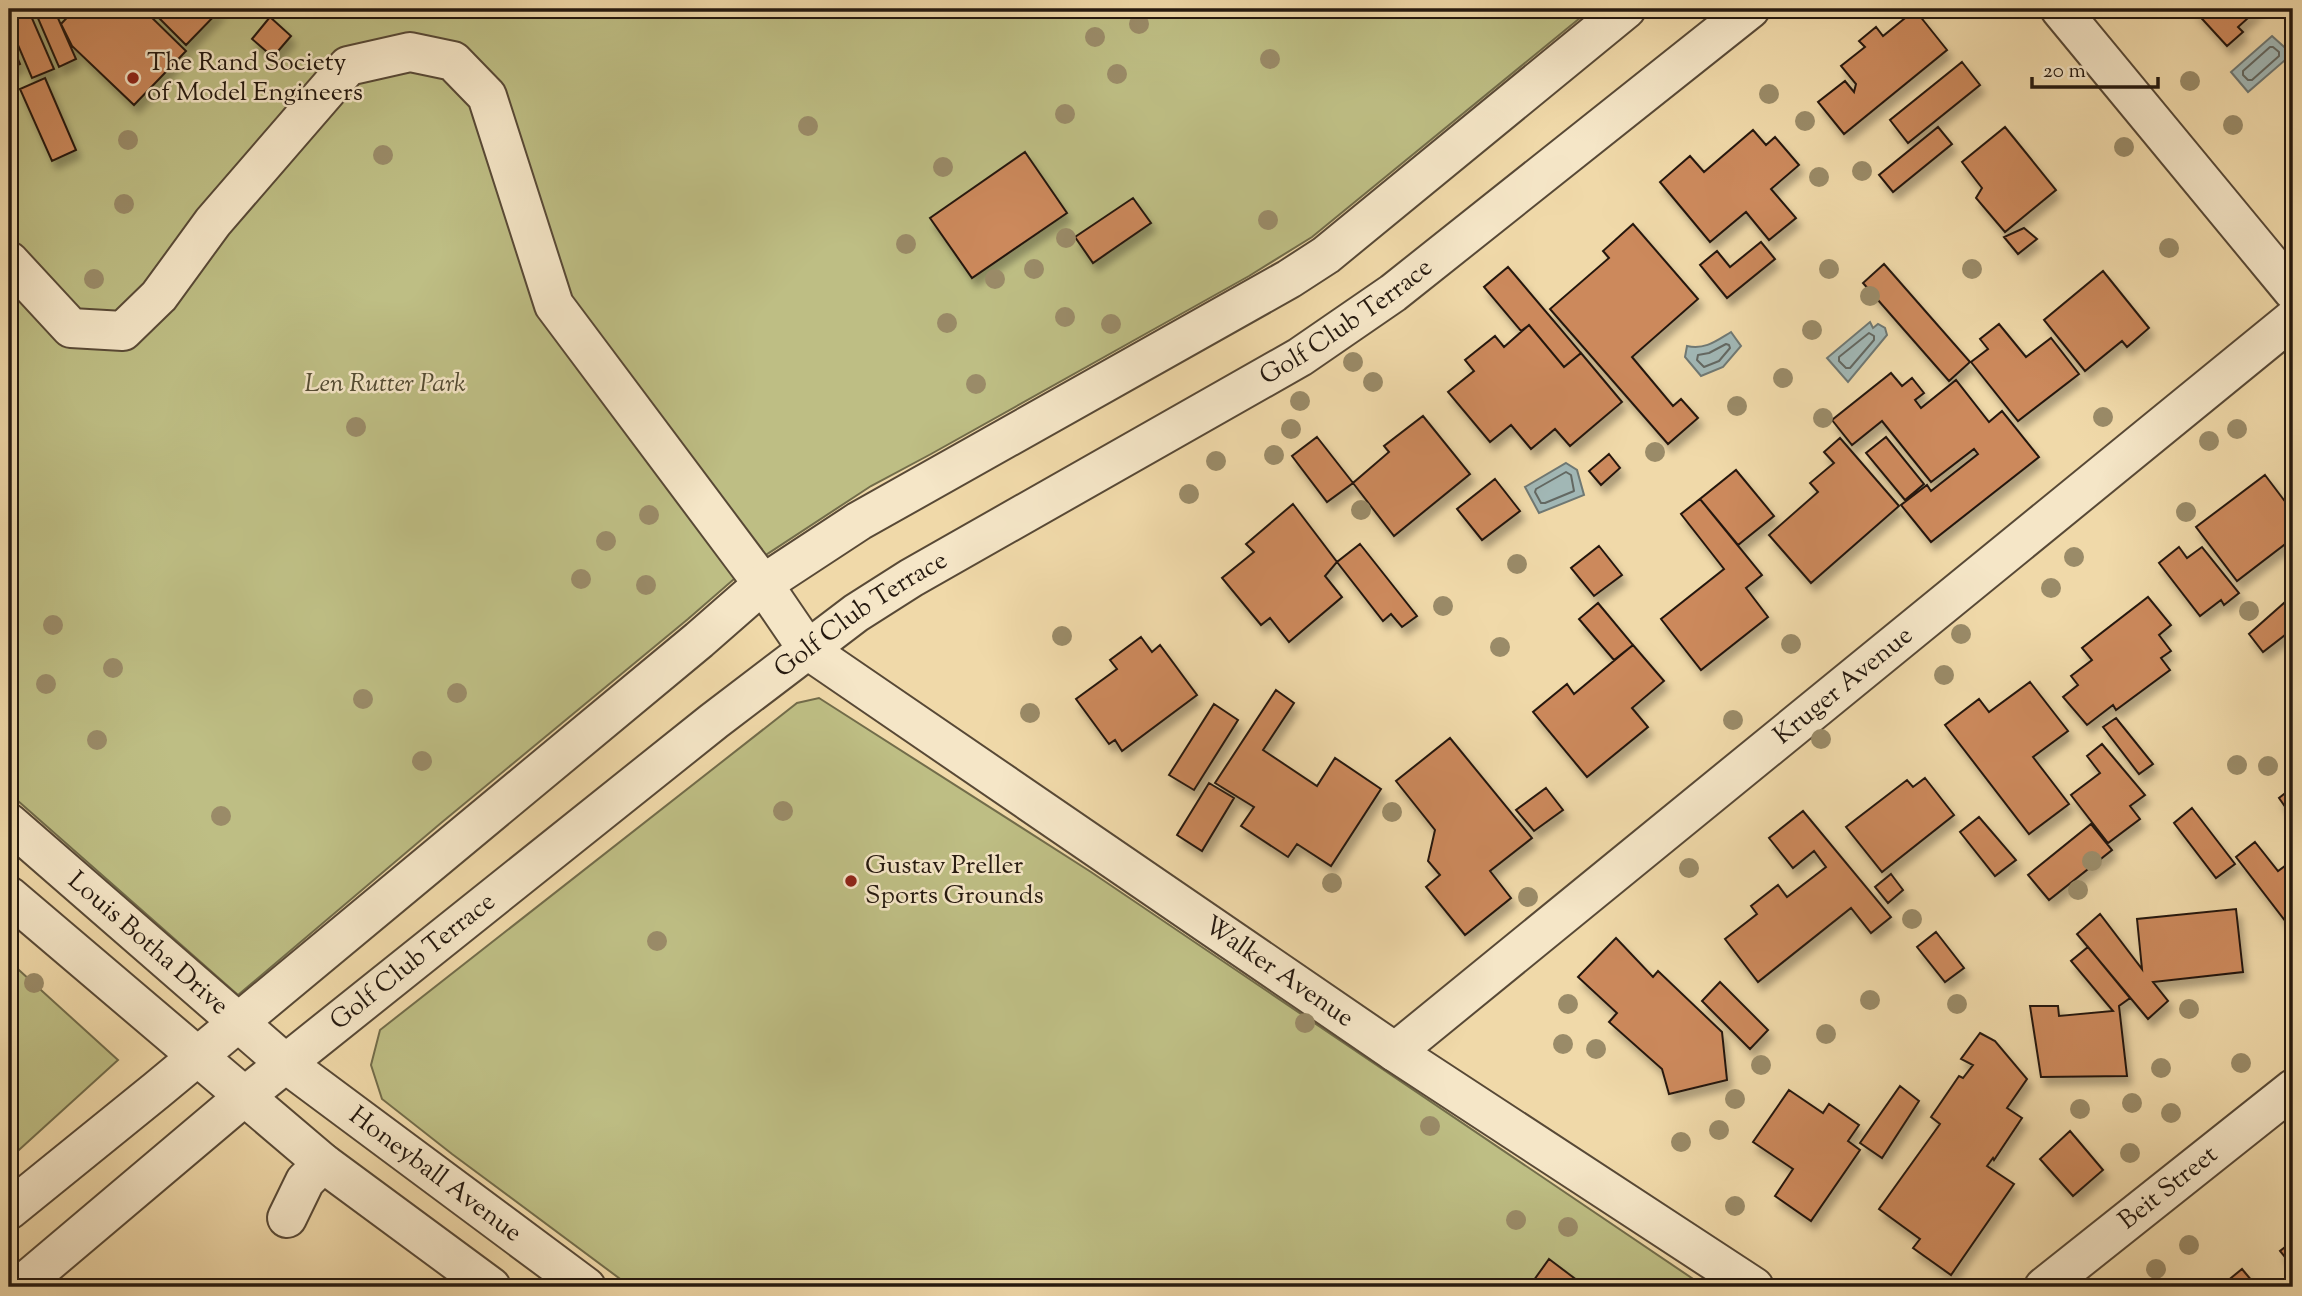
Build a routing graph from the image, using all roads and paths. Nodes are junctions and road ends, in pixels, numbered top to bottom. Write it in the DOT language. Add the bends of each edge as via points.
graph roads {
  1 [pos="1626,9"];
  2 [pos="1750,9"];
  3 [pos="2060,9"];
  4 [pos="9,261"];
  5 [pos="2293,291"];
  6 [pos="2293,319"];
  7 [pos="763,584"];
  8 [pos="808,650"];
  9 [pos="9,823"];
  10 [pos="9,896"];
  11 [pos="238,1023"];
  12 [pos="1395,1052"];
  13 [pos="197,1057"];
  14 [pos="285,1063"];
  15 [pos="2293,1088"];
  16 [pos="245,1096"];
  17 [pos="323,1163"];
  18 [pos="9,1210"];
  19 [pos="287,1218"];
  20 [pos="574,1284"];
  21 [pos="19,1287"];
  22 [pos="491,1287"];
  23 [pos="1754,1287"];
  24 [pos="2044,1287"];
  1 -- 7 [label="street" via="1326,255 859,520"];
  2 -- 8 [label="street, Golf Club Terrace" via="1393,293 1310,350 911,578"];
  3 -- 5 [label="street"];
  4 -- 7 [label="street" via="71,328 123,331 159,296 213,222 348,66 410,52 453,61 487,96 554,305"];
  6 -- 12 [label="street, Kruger Avenue"];
  7 -- 8 [label="street"];
  7 -- 11 [label="street"];
  8 -- 12 [label="street, Walker Avenue"];
  8 -- 14 [label="street, Golf Club Terrace"];
  9 -- 11 [label="street, Louis Botha Drive"];
  10 -- 13 [label="street, Louis Botha Drive"];
  11 -- 13 [label="street"];
  11 -- 14 [label="street, Louis Botha Drive"];
  12 -- 23 [label="street, Walker Avenue"];
  13 -- 16 [label="street, Louis Botha Drive"];
  13 -- 18 [label="street"];
  14 -- 16 [label="street, Golf Club Terrace"];
  14 -- 20 [label="street, Honeyball Avenue"];
  15 -- 24 [label="street, Beit Street"];
  16 -- 17 [label="street"];
  16 -- 21 [label="street, Golf Club Terrace"];
  17 -- 19 [label="street" via="305,1181"];
  17 -- 22 [label="street"];
}
